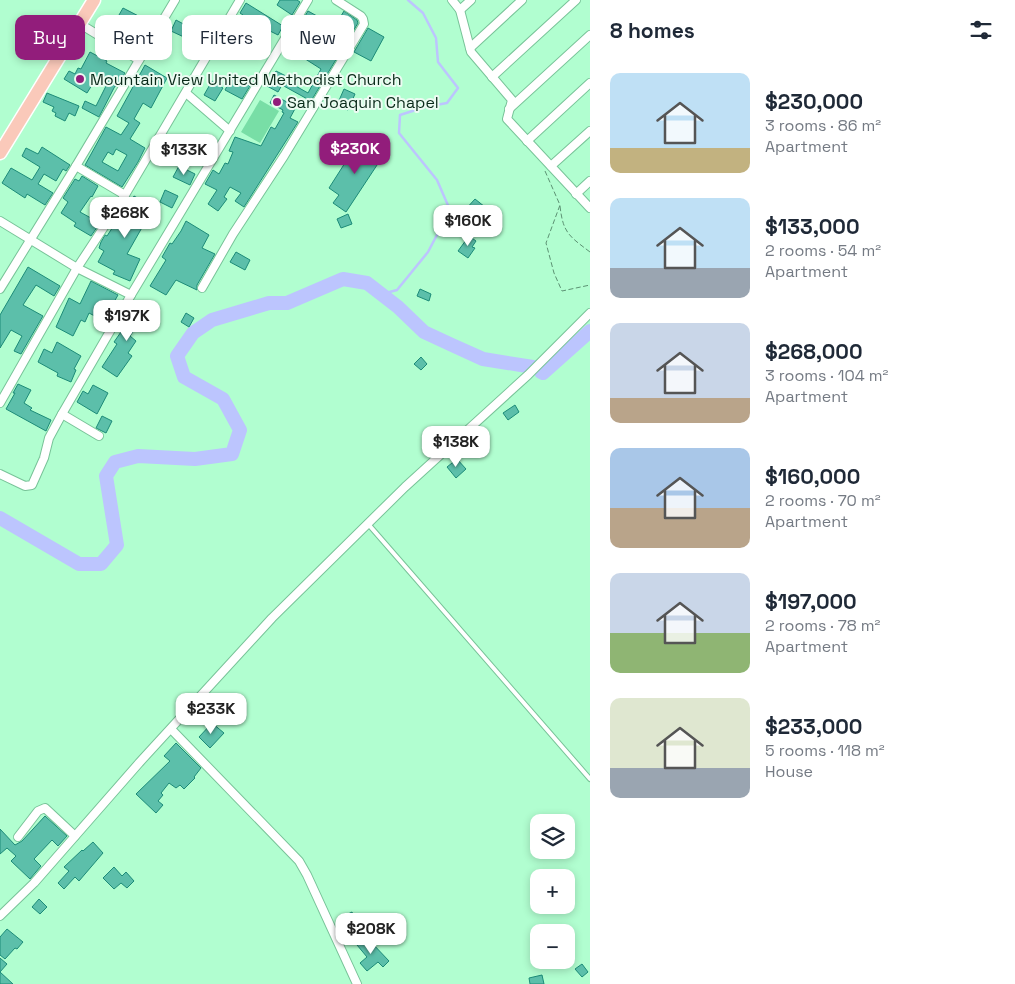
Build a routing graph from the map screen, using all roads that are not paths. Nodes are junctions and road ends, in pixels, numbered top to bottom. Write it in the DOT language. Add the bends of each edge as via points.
graph roads {
  1 [pos="94,0"];
  2 [pos="175,0"];
  3 [pos="240,0"];
  4 [pos="308,0"];
  5 [pos="336,0"];
  6 [pos="452,0"];
  7 [pos="472,0"];
  8 [pos="522,0"];
  9 [pos="576,0"];
  10 [pos="460,10"];
  11 [pos="85,15"];
  12 [pos="166,15"];
  13 [pos="590,35"];
  14 [pos="470,48"];
  15 [pos="58,60"];
  16 [pos="139,60"];
  17 [pos="492,77"];
  18 [pos="590,83"];
  19 [pos="186,93"];
  20 [pos="509,109"];
  21 [pos="230,131"];
  22 [pos="590,131"];
  23 [pos="527,141"];
  24 [pos="0,153"];
  25 [pos="76,166"];
  26 [pos="551,166"];
  27 [pos="590,182"];
  28 [pos="576,194"];
  29 [pos="125,195"];
  30 [pos="590,208"];
  31 [pos="0,221"];
  32 [pos="31,238"];
  33 [pos="77,268"];
  34 [pos="202,288"];
  35 [pos="0,289"];
  36 [pos="131,295"];
  37 [pos="590,314"];
  38 [pos="0,403"];
  39 [pos="62,414"];
  40 [pos="99,436"];
  41 [pos="0,474"];
  42 [pos="369,524"];
  43 [pos="171,729"];
  44 [pos="590,779"];
  45 [pos="75,836"];
  46 [pos="18,837"];
  47 [pos="0,916"];
  48 [pos="357,984"];
  1 -- 11 [label="main road"];
  2 -- 12 [label="street"];
  3 -- 19 [label="street"];
  4 -- 21 [label="street"];
  5 -- 34 [label="street" via="361,16 364,24"];
  6 -- 10 [label="street"];
  7 -- 10 [label="street"];
  8 -- 14 [label="street"];
  9 -- 17 [label="street"];
  10 -- 14 [label="street"];
  13 -- 20 [label="street"];
  14 -- 17 [label="street"];
  15 -- 24 [label="main road"];
  16 -- 25 [label="street"];
  17 -- 20 [label="street" via="512,100"];
  18 -- 23 [label="street"];
  19 -- 21 [label="street"];
  19 -- 29 [label="street"];
  20 -- 23 [label="street" via="507,119"];
  21 -- 36 [label="street"];
  22 -- 26 [label="street"];
  23 -- 26 [label="street"];
  25 -- 29 [label="street"];
  25 -- 32 [label="street"];
  26 -- 28 [label="street"];
  27 -- 28 [label="street"];
  28 -- 30 [label="street"];
  29 -- 33 [label="street"];
  31 -- 32 [label="street"];
  32 -- 33 [label="street"];
  32 -- 35 [label="street"];
  33 -- 36 [label="street"];
  33 -- 38 [label="street"];
  36 -- 39 [label="street"];
  37 -- 42 [label="street"];
  39 -- 40 [label="street"];
  39 -- 41 [label="street" via="49,438 32,485 25,486"];
  42 -- 43 [label="street" via="272,618"];
  42 -- 44 [label="lane"];
  43 -- 45 [label="street"];
  43 -- 48 [label="street" via="299,861"];
  45 -- 46 [label="street" via="45,808 38,811"];
  45 -- 47 [label="street"];
}
